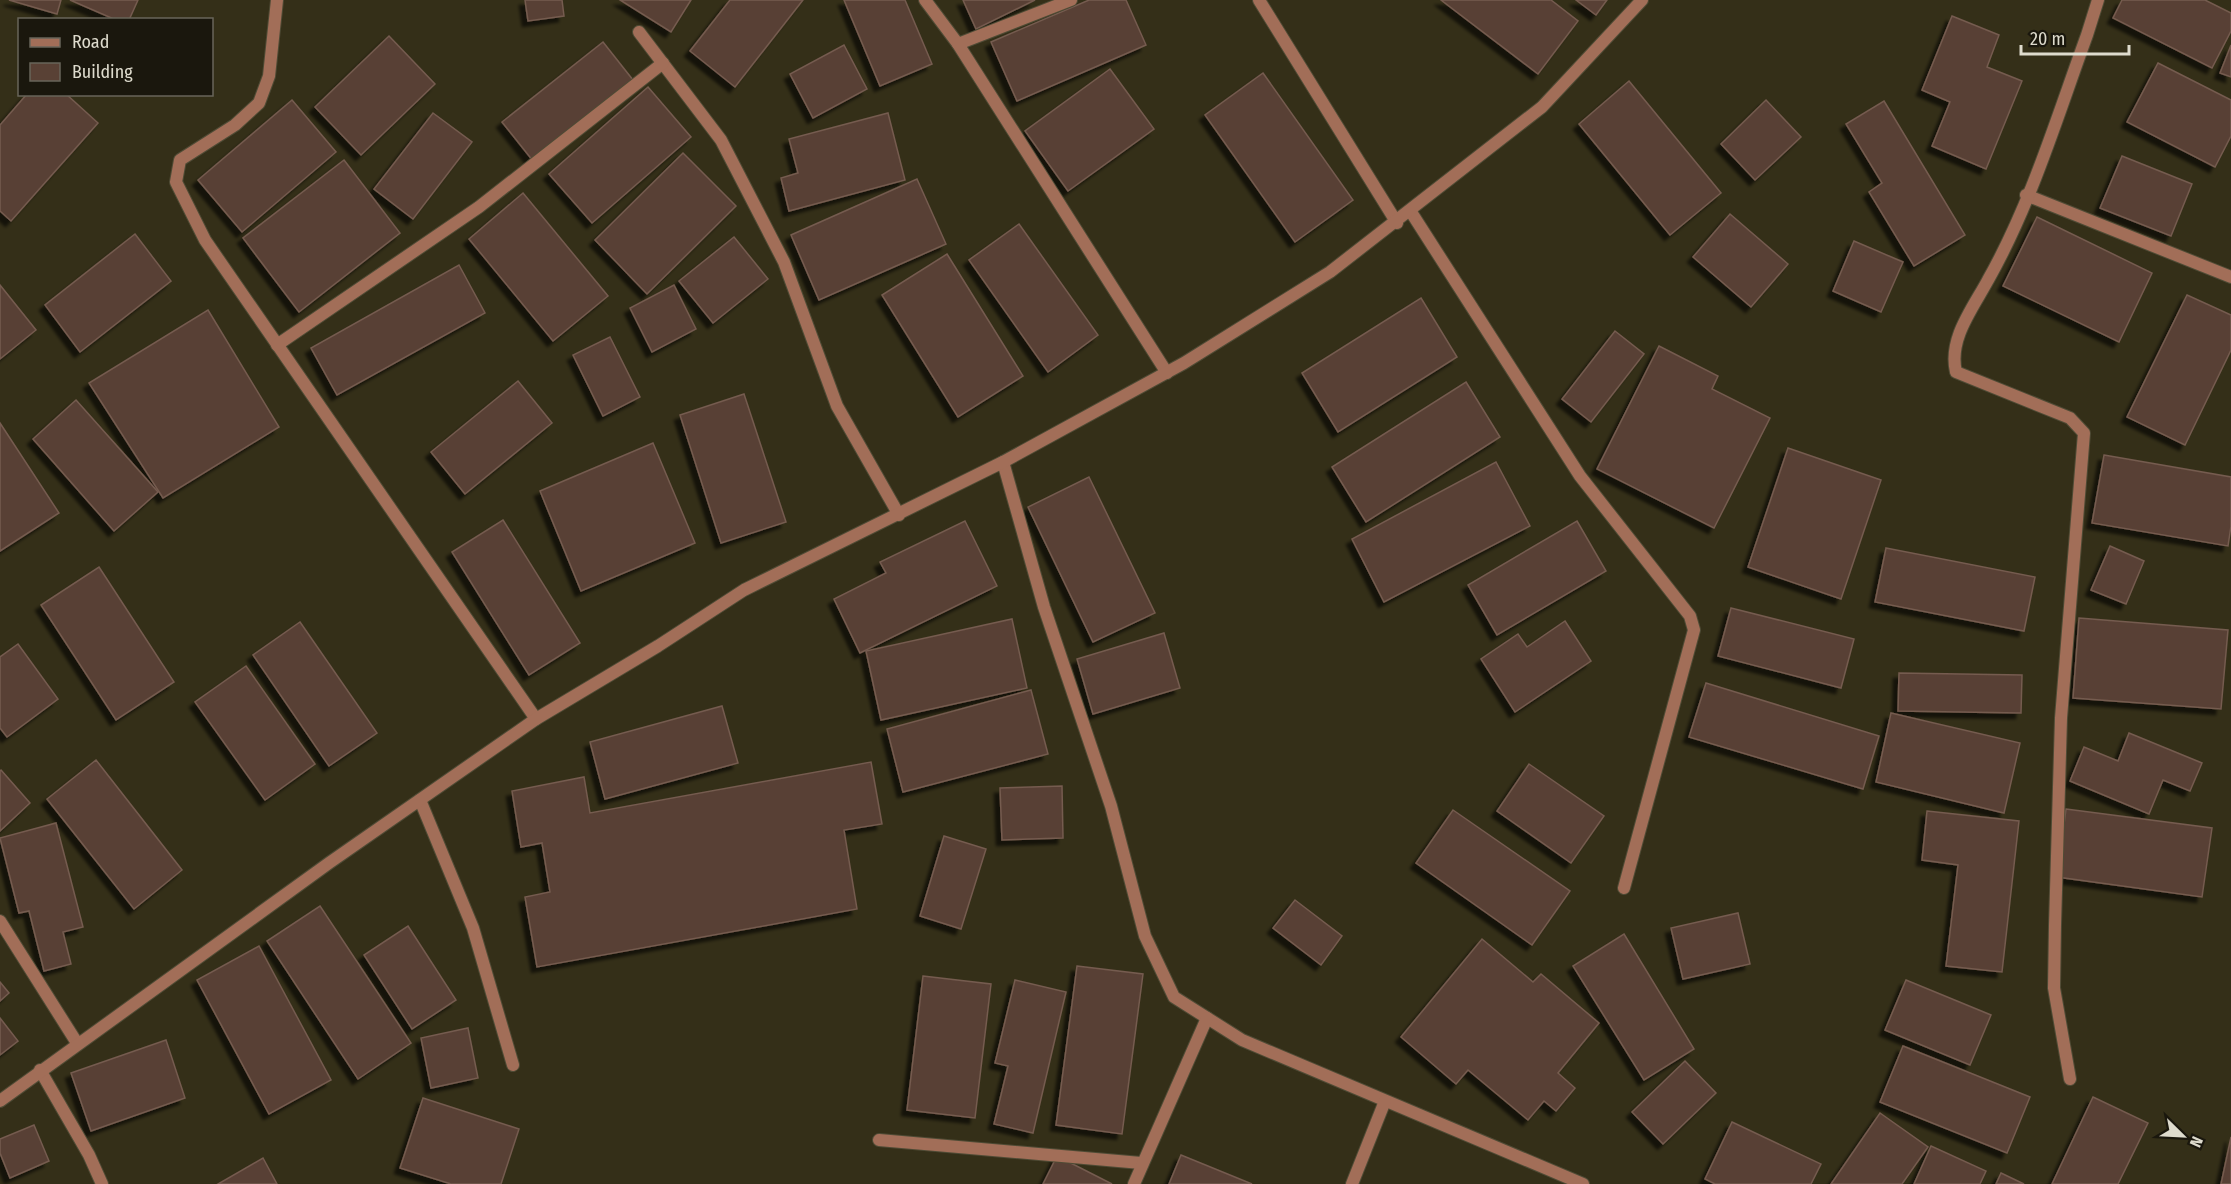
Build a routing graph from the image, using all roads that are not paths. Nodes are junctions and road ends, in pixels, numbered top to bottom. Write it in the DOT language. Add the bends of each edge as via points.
graph roads {
  1 [pos="277,0"];
  2 [pos="925,0"];
  3 [pos="1071,0"];
  4 [pos="1259,0"];
  5 [pos="1642,0"];
  6 [pos="2097,0"];
  7 [pos="639,32"];
  8 [pos="958,44"];
  9 [pos="663,63"];
  10 [pos="2026,195"];
  11 [pos="1411,212"];
  12 [pos="1397,223"];
  13 [pos="2231,277"];
  14 [pos="277,345"];
  15 [pos="1167,372"];
  16 [pos="1003,462"];
  17 [pos="899,515"];
  18 [pos="536,719"];
  19 [pos="420,800"];
  20 [pos="1624,888"];
  21 [pos="0,921"];
  22 [pos="1207,1018"];
  23 [pos="77,1043"];
  24 [pos="513,1065"];
  25 [pos="40,1070"];
  26 [pos="2070,1079"];
  27 [pos="0,1101"];
  28 [pos="1385,1101"];
  29 [pos="879,1140"];
  30 [pos="1141,1163"];
  31 [pos="102,1184"];
  32 [pos="1134,1184"];
  33 [pos="1352,1184"];
  34 [pos="1583,1184"];
  1 -- 14 [label="street" via="269,76 259,103 235,125 180,160 176,182 205,240"];
  2 -- 8 [label="street"];
  3 -- 8 [label="street"];
  4 -- 12 [label="street"];
  5 -- 11 [label="street" via="1542,107"];
  6 -- 10 [label="street"];
  7 -- 9 [label="street"];
  8 -- 15 [label="street"];
  9 -- 14 [label="street" via="479,207"];
  9 -- 17 [label="street" via="721,140 784,262 837,406"];
  10 -- 13 [label="street"];
  10 -- 26 [label="street" via="2006,249 1961,329 1953,357 1956,372 2070,418 2084,432 2061,718 2055,926 2054,988"];
  11 -- 12 [label="street"];
  11 -- 20 [label="street" via="1580,476 1690,616 1694,630"];
  12 -- 15 [label="street" via="1330,272"];
  14 -- 18 [label="street"];
  15 -- 16 [label="street"];
  16 -- 17 [label="street"];
  16 -- 22 [label="street" via="1044,607 1111,806 1144,936 1174,997"];
  17 -- 18 [label="street" via="744,590"];
  18 -- 19 [label="street"];
  19 -- 23 [label="street"];
  19 -- 24 [label="street" via="474,928"];
  21 -- 23 [label="street"];
  22 -- 28 [label="street" via="1242,1040"];
  22 -- 30 [label="street"];
  23 -- 25 [label="street"];
  25 -- 27 [label="street"];
  25 -- 31 [label="street"];
  28 -- 33 [label="street"];
  28 -- 34 [label="street"];
  29 -- 30 [label="street"];
  30 -- 32 [label="street"];
}
